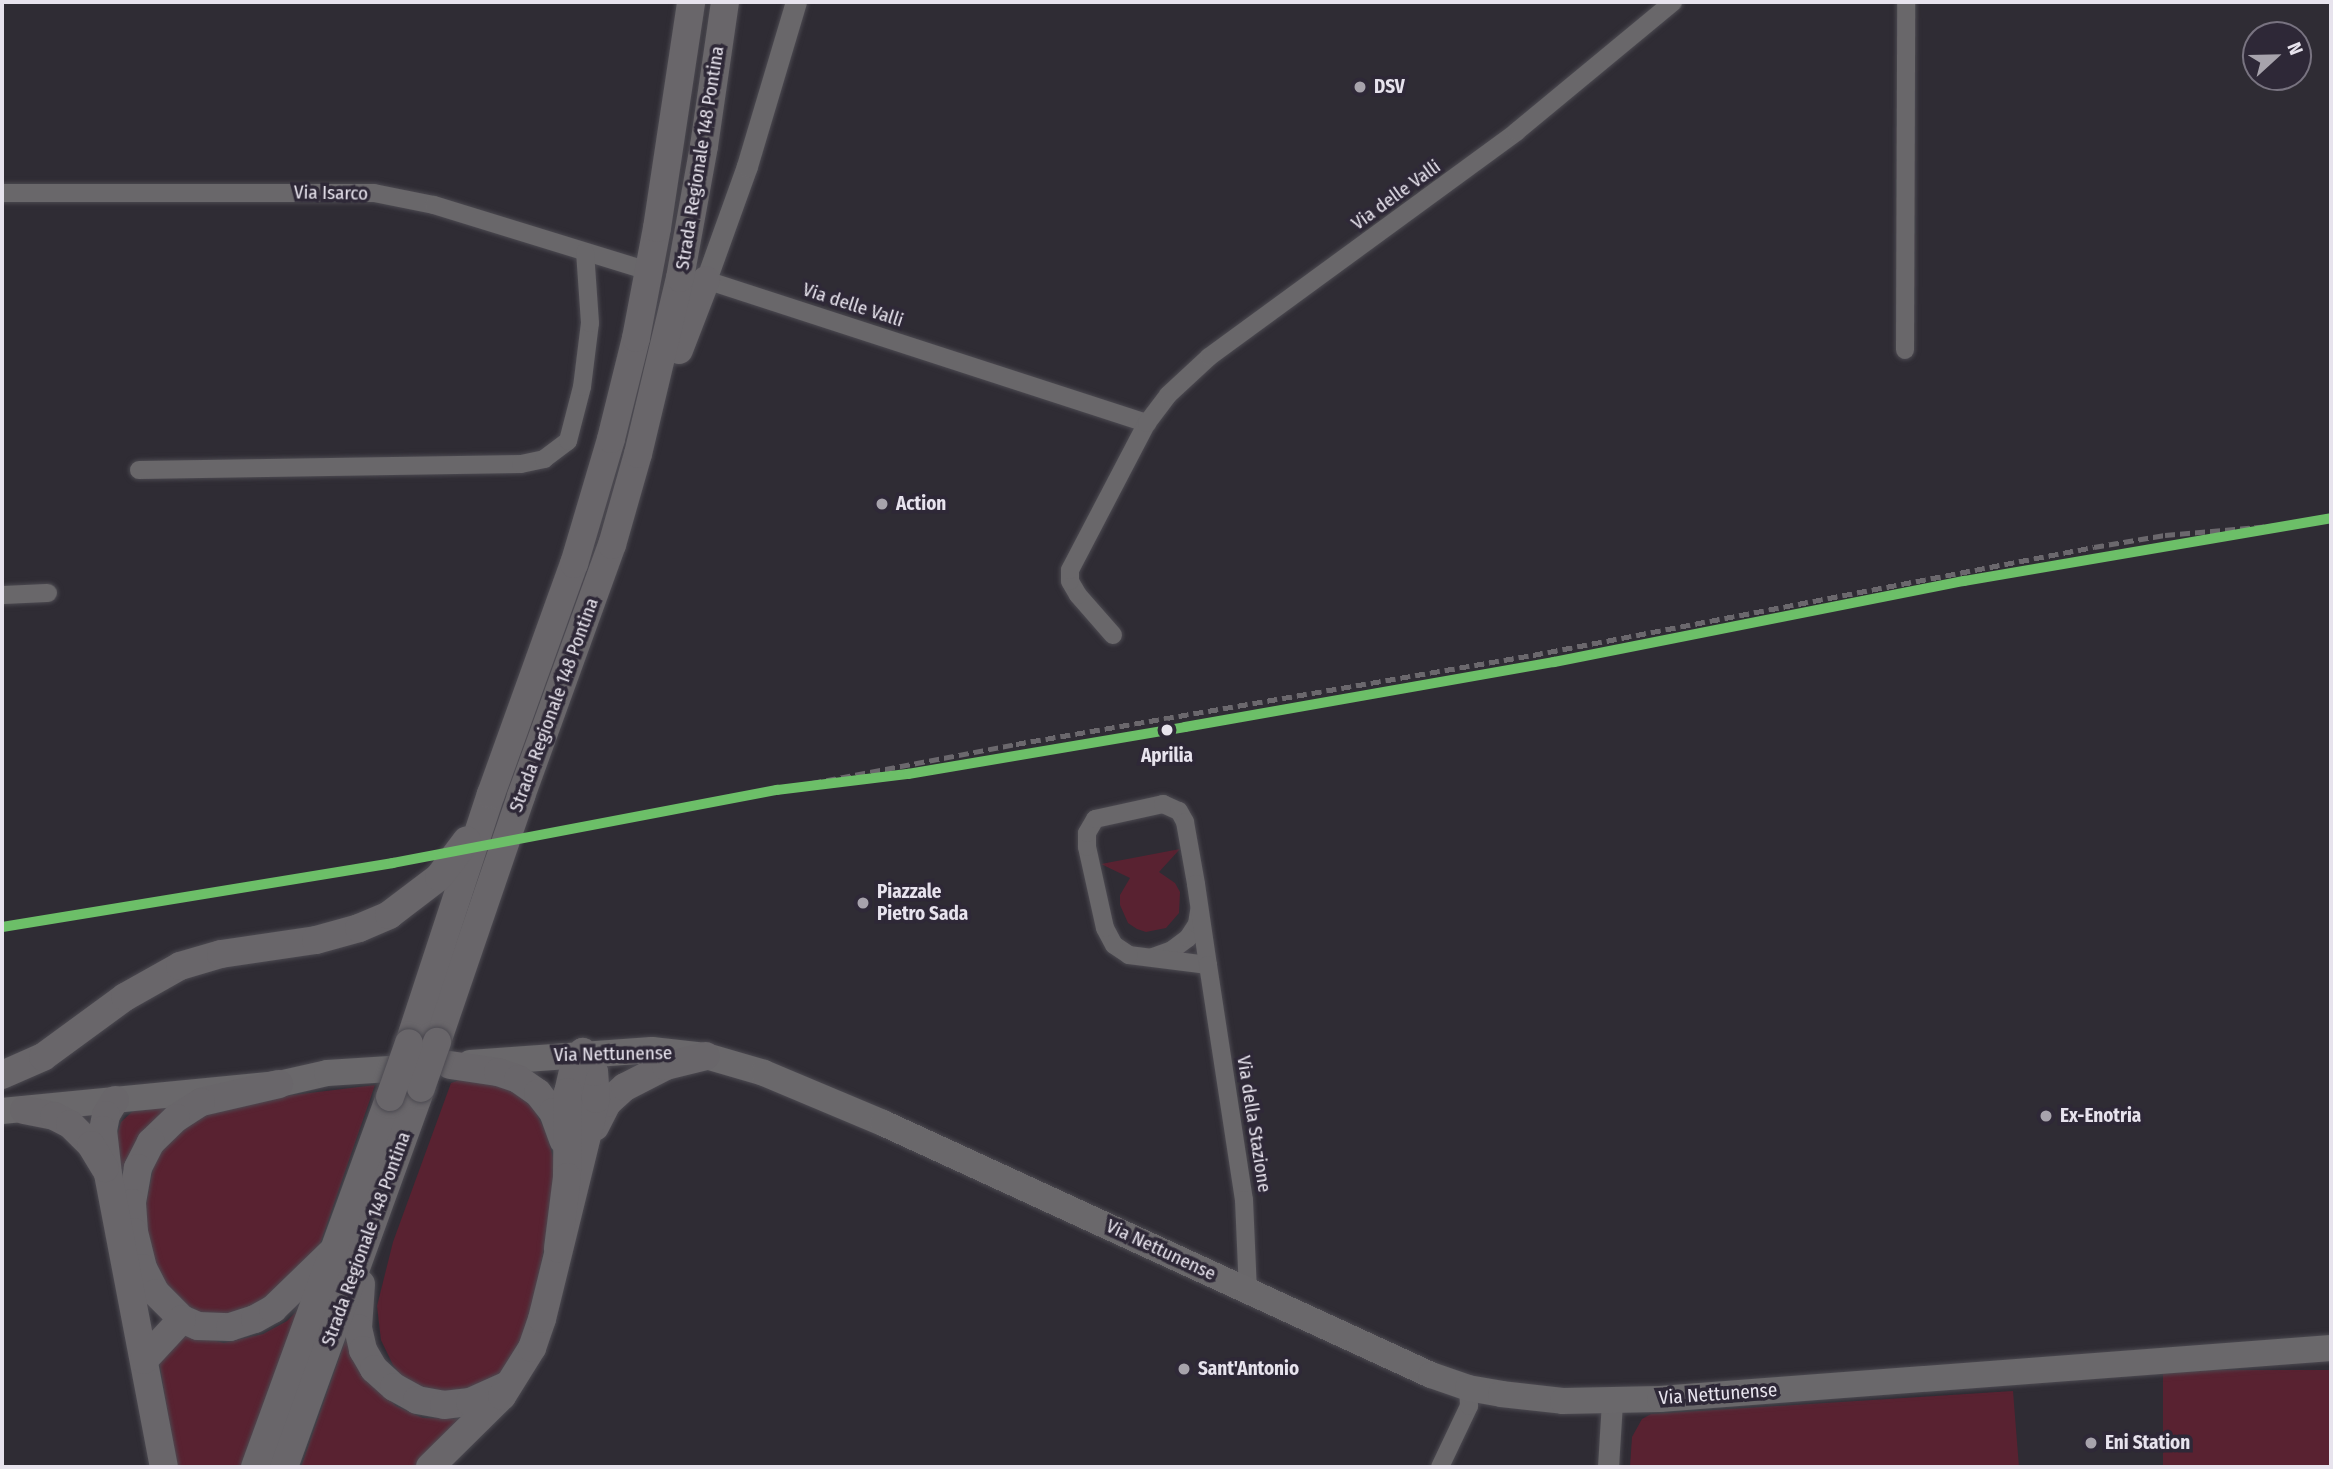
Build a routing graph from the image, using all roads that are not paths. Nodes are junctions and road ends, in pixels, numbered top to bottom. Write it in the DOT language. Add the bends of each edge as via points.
graph roads {
  1 [pos="691,2"];
  2 [pos="725,2"];
  3 [pos="796,2"];
  4 [pos="1673,2"];
  5 [pos="1906,2"];
  6 [pos="2,192"];
  7 [pos="585,252"];
  8 [pos="649,271"];
  9 [pos="706,279"];
  10 [pos="1905,350"];
  11 [pos="647,423"];
  12 [pos="1147,423"];
  13 [pos="139,470"];
  14 [pos="48,593"];
  15 [pos="2,595"];
  16 [pos="1113,635"];
  17 [pos="450,882"];
  18 [pos="1199,907"];
  19 [pos="1153,957"];
  20 [pos="1208,965"];
  21 [pos="583,1052"];
  22 [pos="444,1054"];
  23 [pos="706,1056"];
  24 [pos="2,1075"];
  25 [pos="268,1077"];
  26 [pos="115,1100"];
  27 [pos="9,1105"];
  28 [pos="586,1145"];
  29 [pos="108,1174"];
  30 [pos="375,1217"];
  31 [pos="336,1248"];
  32 [pos="558,1248"];
  33 [pos="1248,1291"];
  34 [pos="182,1319"];
  35 [pos="2331,1348"];
  36 [pos="145,1360"];
  37 [pos="512,1384"];
  38 [pos="1468,1388"];
  39 [pos="1612,1401"];
  40 [pos="164,1467"];
  41 [pos="255,1467"];
  42 [pos="284,1467"];
  43 [pos="430,1467"];
  44 [pos="1440,1467"];
  45 [pos="1608,1467"];
  1 -- 8 [label="highway, Strada Regionale 148 Pontina"];
  2 -- 11 [label="highway, Strada Regionale 148 Pontina" via="692,218"];
  3 -- 9 [label="street" via="747,166"];
  4 -- 12 [label="street, Via delle Valli" via="1516,132 1198,366"];
  5 -- 10 [label="street"];
  6 -- 7 [label="street, Via Isarco" via="374,193 426,203"];
  7 -- 8 [label="street, Via Isarco"];
  7 -- 13 [label="street" via="590,323 579,400 568,441 544,459 521,464"];
  8 -- 17 [label="highway, Strada Regionale 148 Pontina" via="617,418 574,564 491,794 457,856"];
  9 -- 11 [label="highway"];
  9 -- 12 [label="street, Via delle Valli"];
  11 -- 22 [label="highway, Strada Regionale 148 Pontina" via="612,545 489,891"];
  12 -- 16 [label="street, Via delle Valli" via="1070,570 1078,596"];
  14 -- 15 [label="street"];
  17 -- 24 [label="highway" via="359,928 180,966 125,997 43,1057"];
  17 -- 31 [label="highway, Strada Regionale 148 Pontina, bridge" via="409,1043"];
  18 -- 19 [label="street" via="1197,924 1188,938"];
  18 -- 19 [label="street" via="1185,822 1179,811 1157,804 1095,819 1087,833 1087,847 1105,928 1114,945 1129,955"];
  18 -- 20 [label="street"];
  19 -- 20 [label="street"];
  20 -- 33 [label="street, Via della Stazione" via="1244,1200"];
  21 -- 22 [label="main road, Via Nettunense"];
  21 -- 23 [label="main road, Via Nettunense" via="652,1050"];
  21 -- 28 [label="highway" via="594,1072 596,1090"];
  21 -- 32 [label="highway" via="568,1092 567,1177"];
  22 -- 25 [label="main road, Via Nettunense" via="327,1073"];
  22 -- 30 [label="highway, Strada Regionale 148 Pontina, bridge" via="421,1088"];
  22 -- 32 [label="highway" via="519,1079 553,1112 565,1143"];
  23 -- 28 [label="highway" via="666,1066 625,1087 607,1103"];
  23 -- 33 [label="main road, Via Nettunense" via="773,1076 883,1123"];
  25 -- 26 [label="main road" via="134,1091"];
  25 -- 27 [label="main road"];
  25 -- 34 [label="highway" via="190,1108 161,1130 138,1168 132,1203 140,1257 156,1293"];
  26 -- 27 [label="main road"];
  26 -- 29 [label="highway" via="103,1130"];
  27 -- 29 [label="highway" via="70,1124 91,1145"];
  28 -- 32 [label="highway"];
  29 -- 36 [label="highway"];
  30 -- 37 [label="highway" via="358,1313 363,1350 374,1369 402,1393 444,1405 470,1402"];
  30 -- 42 [label="highway, Strada Regionale 148 Pontina"];
  31 -- 34 [label="highway" via="292,1294 255,1319 214,1328"];
  31 -- 41 [label="highway, Strada Regionale 148 Pontina"];
  32 -- 37 [label="highway" via="537,1334"];
  33 -- 38 [label="main road, Via Nettunense"];
  34 -- 36 [label="highway"];
  35 -- 39 [label="main road, Via Nettunense"];
  36 -- 40 [label="highway"];
  37 -- 43 [label="highway"];
  38 -- 39 [label="main road, Via Nettunense" via="1563,1401"];
  38 -- 44 [label="street" via="1469,1406"];
  39 -- 45 [label="street"];
}
